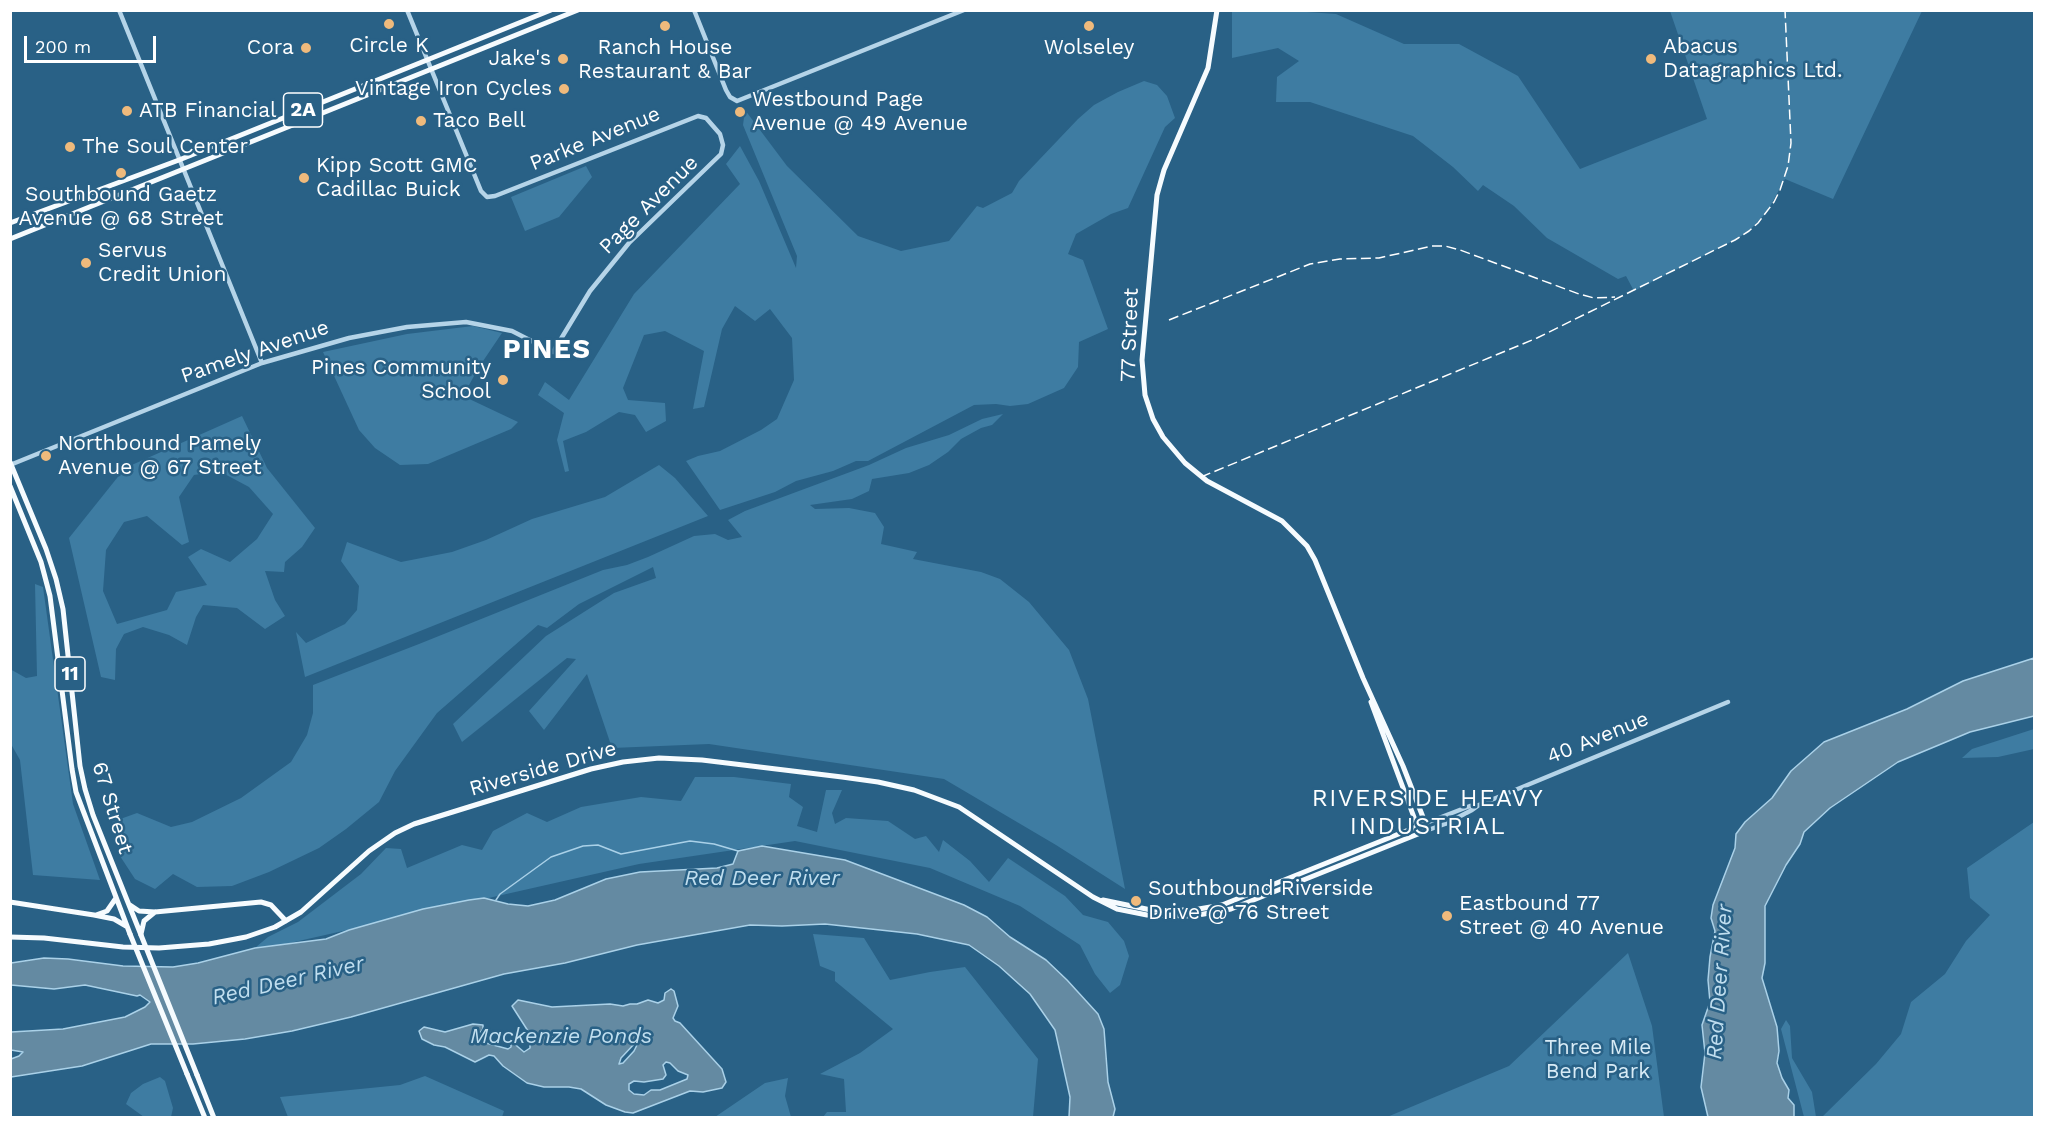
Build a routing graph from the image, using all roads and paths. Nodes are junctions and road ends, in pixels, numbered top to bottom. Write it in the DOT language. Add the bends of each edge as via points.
graph roads {
  1 [pos="119,10"];
  2 [pos="407,10"];
  3 [pos="551,10"];
  4 [pos="578,10"];
  5 [pos="694,10"];
  6 [pos="964,10"];
  7 [pos="1217,10"];
  8 [pos="427,61"];
  9 [pos="431,69"];
  10 [pos="698,116"];
  11 [pos="179,160"];
  12 [pos="183,169"];
  13 [pos="10,223"];
  14 [pos="10,239"];
  15 [pos="553,352"];
  16 [pos="262,363"];
  17 [pos="11,464"];
  18 [pos="10,486"];
  19 [pos="1367,689"];
  20 [pos="1728,702"];
  21 [pos="1479,805"];
  22 [pos="1425,823"];
  23 [pos="1417,826"];
  24 [pos="1428,830"];
  25 [pos="1420,833"];
  26 [pos="115,896"];
  27 [pos="1092,897"];
  28 [pos="10,902"];
  29 [pos="128,904"];
  30 [pos="155,912"];
  31 [pos="94,915"];
  32 [pos="286,921"];
  33 [pos="128,927"];
  34 [pos="141,935"];
  35 [pos="10,937"];
  36 [pos="205,1118"];
  37 [pos="214,1118"];
  1 -- 11 [label="street"];
  2 -- 8 [label="street"];
  3 -- 8 [label="main road, 2A"];
  4 -- 9 [label="main road, 2A"];
  5 -- 6 [label="street" via="728,95 734,101"];
  7 -- 19 [label="main road, 77 Street" via="1208,68 1157,195 1142,360 1145,395 1158,428 1178,456 1207,481 1282,521 1307,546"];
  8 -- 9 [label="street"];
  8 -- 11 [label="main road, 2A"];
  9 -- 10 [label="street, Parke Avenue" via="484,196 504,193"];
  9 -- 12 [label="main road, 2A"];
  10 -- 15 [label="street, Page Avenue" via="706,118 720,134 720,156 629,243 590,291"];
  11 -- 12 [label="street"];
  11 -- 13 [label="main road, 2A"];
  12 -- 14 [label="main road, 2A"];
  12 -- 16 [label="street"];
  15 -- 16 [label="street, Pamely Avenue" via="512,332 461,322 349,338"];
  16 -- 17 [label="street, Pamely Avenue"];
  17 -- 29 [label="main road, 67 Street / 11" via="56,579 85,789"];
  18 -- 26 [label="main road, 67 Street / 11" via="51,596 76,792"];
  19 -- 22 [label="main road, 77 Street"];
  19 -- 23 [label="main road, 77 Street"];
  20 -- 21 [label="street, 40 Avenue"];
  21 -- 22 [label="street, 40 Avenue"];
  21 -- 24 [label="street, 40 Avenue"];
  22 -- 23 [label="main road, Riverside Drive"];
  22 -- 24 [label="main road, 77 Street"];
  23 -- 25 [label="main road, 77 Street"];
  23 -- 27 [label="main road, Riverside Drive" via="1212,907 1151,910"];
  24 -- 25 [label="main road, 40 Avenue"];
  25 -- 27 [label="main road, Riverside Drive" via="1240,905 1205,915 1147,915 1117,909"];
  26 -- 31 [label="main road" via="107,911"];
  26 -- 33 [label="main road, 67 Street / 11"];
  27 -- 32 [label="main road, Riverside Drive" via="959,807 914,790 842,777 659,758 591,769 414,824 376,845"];
  28 -- 31 [label="main road"];
  29 -- 30 [label="main road"];
  29 -- 34 [label="main road, 67 Street / 11"];
  30 -- 32 [label="main road" via="261,902 271,905"];
  30 -- 34 [label="main road" via="144,921"];
  31 -- 33 [label="main road"];
  32 -- 35 [label="main road, Riverside Drive" via="236,940 159,948"];
  33 -- 36 [label="main road, 67 Street / 11, bridge"];
  34 -- 37 [label="main road, 67 Street / 11, bridge"];
}
